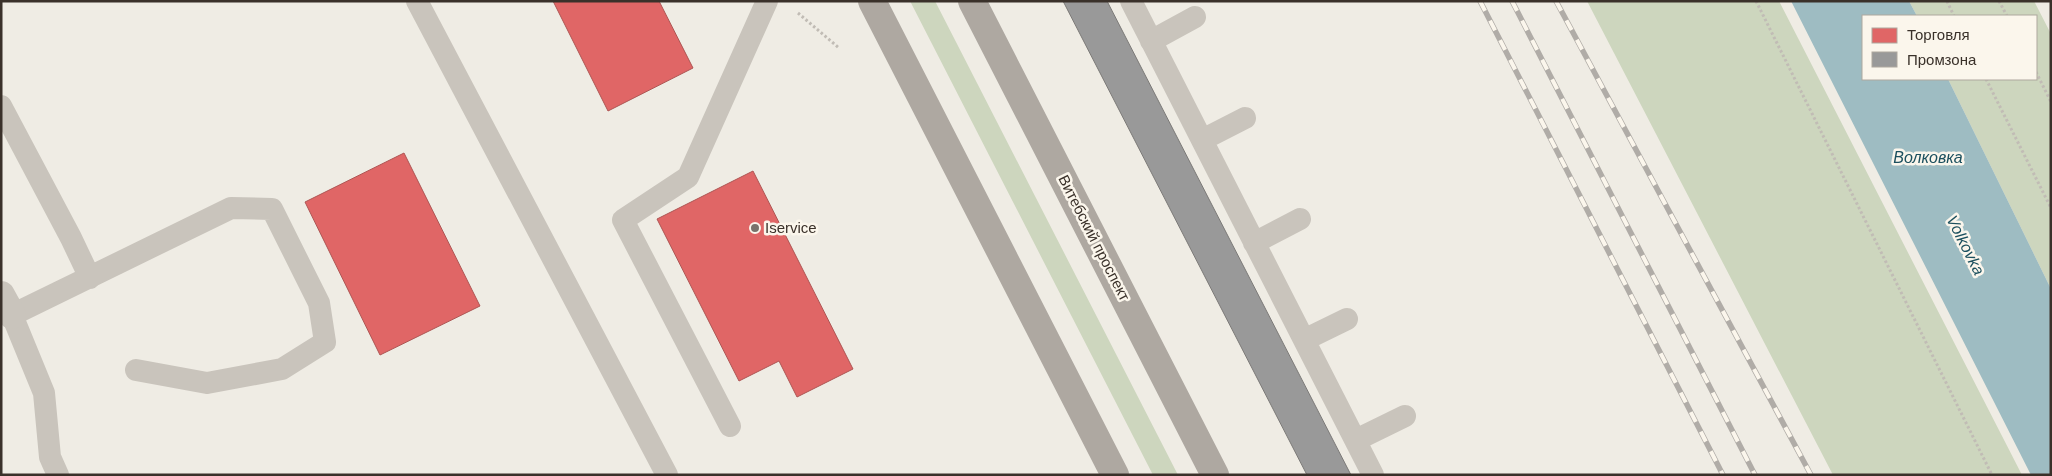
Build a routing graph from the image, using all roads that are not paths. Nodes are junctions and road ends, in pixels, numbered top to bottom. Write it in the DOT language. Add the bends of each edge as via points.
graph roads {
  1 [pos="417,1"];
  2 [pos="767,1"];
  3 [pos="872,1"];
  4 [pos="972,1"];
  5 [pos="1131,1"];
  6 [pos="1195,17"];
  7 [pos="1151,40"];
  8 [pos="1,106"];
  9 [pos="1245,118"];
  10 [pos="1202,140"];
  11 [pos="1300,219"];
  12 [pos="1254,243"];
  13 [pos="90,278"];
  14 [pos="6,305"];
  15 [pos="1347,319"];
  16 [pos="1304,340"];
  17 [pos="136,370"];
  18 [pos="1405,416"];
  19 [pos="730,426"];
  20 [pos="1356,440"];
  21 [pos="58,475"];
  22 [pos="667,475"];
  23 [pos="1115,475"];
  24 [pos="1215,475"];
  25 [pos="1373,475"];
  1 -- 22 [label="lane"];
  2 -- 19 [label="lane" via="688,178 623,220"];
  3 -- 23 [label="main road"];
  4 -- 24 [label="main road, Витебский проспект"];
  5 -- 7 [label="lane"];
  6 -- 7 [label="lane"];
  7 -- 10 [label="lane"];
  8 -- 13 [label="lane"];
  9 -- 10 [label="lane"];
  10 -- 12 [label="lane"];
  11 -- 12 [label="lane"];
  12 -- 16 [label="lane"];
  13 -- 14 [label="lane"];
  13 -- 17 [label="lane" via="231,208 272,208 319,303 325,342 282,369 207,383"];
  14 -- 21 [label="lane" via="44,393 50,457"];
  15 -- 16 [label="lane"];
  16 -- 20 [label="lane"];
  18 -- 20 [label="lane"];
  20 -- 25 [label="lane"];
}
